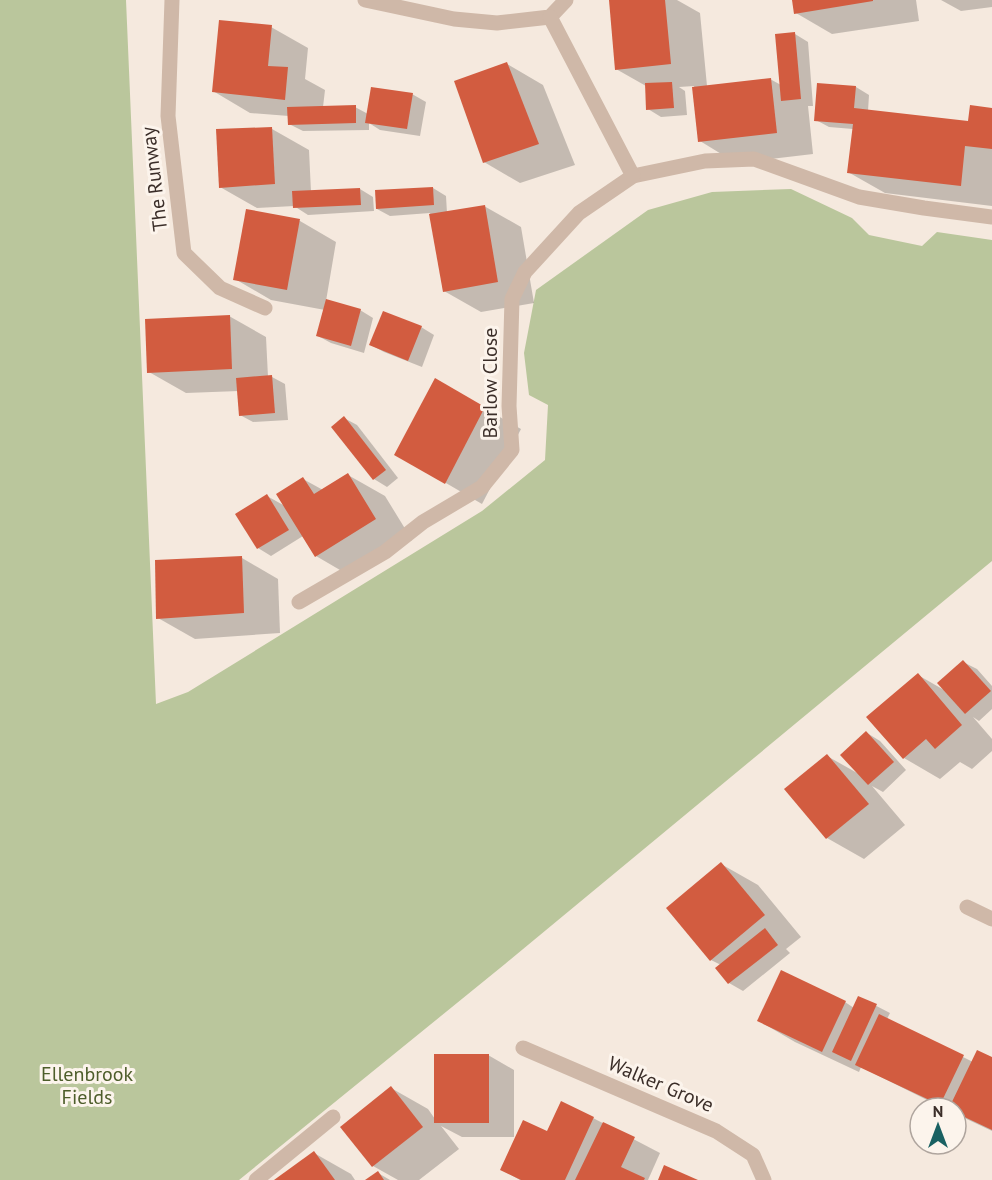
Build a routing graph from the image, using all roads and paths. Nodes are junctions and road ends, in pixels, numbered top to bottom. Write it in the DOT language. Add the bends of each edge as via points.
graph roads {
  1 [pos="172,0"];
  2 [pos="365,0"];
  3 [pos="566,0"];
  4 [pos="550,17"];
  5 [pos="633,176"];
  6 [pos="992,217"];
  7 [pos="265,308"];
  8 [pos="299,603"];
  9 [pos="967,907"];
  10 [pos="992,919"];
  11 [pos="523,1048"];
  12 [pos="333,1117"];
  13 [pos="256,1180"];
  14 [pos="764,1180"];
  1 -- 7 [label="street, The Runway" via="168,117 184,253 220,288"];
  2 -- 4 [label="street" via="497,24"];
  3 -- 4 [label="street"];
  4 -- 5 [label="street"];
  5 -- 6 [label="street, Barlow Close" via="705,161 754,159 859,196"];
  5 -- 8 [label="street, Barlow Close" via="579,213 525,272 512,299 512,450 482,487"];
  9 -- 10 [label="street"];
  11 -- 14 [label="street, Walker Grove" via="716,1131 753,1155"];
  12 -- 13 [label="street"];
}
